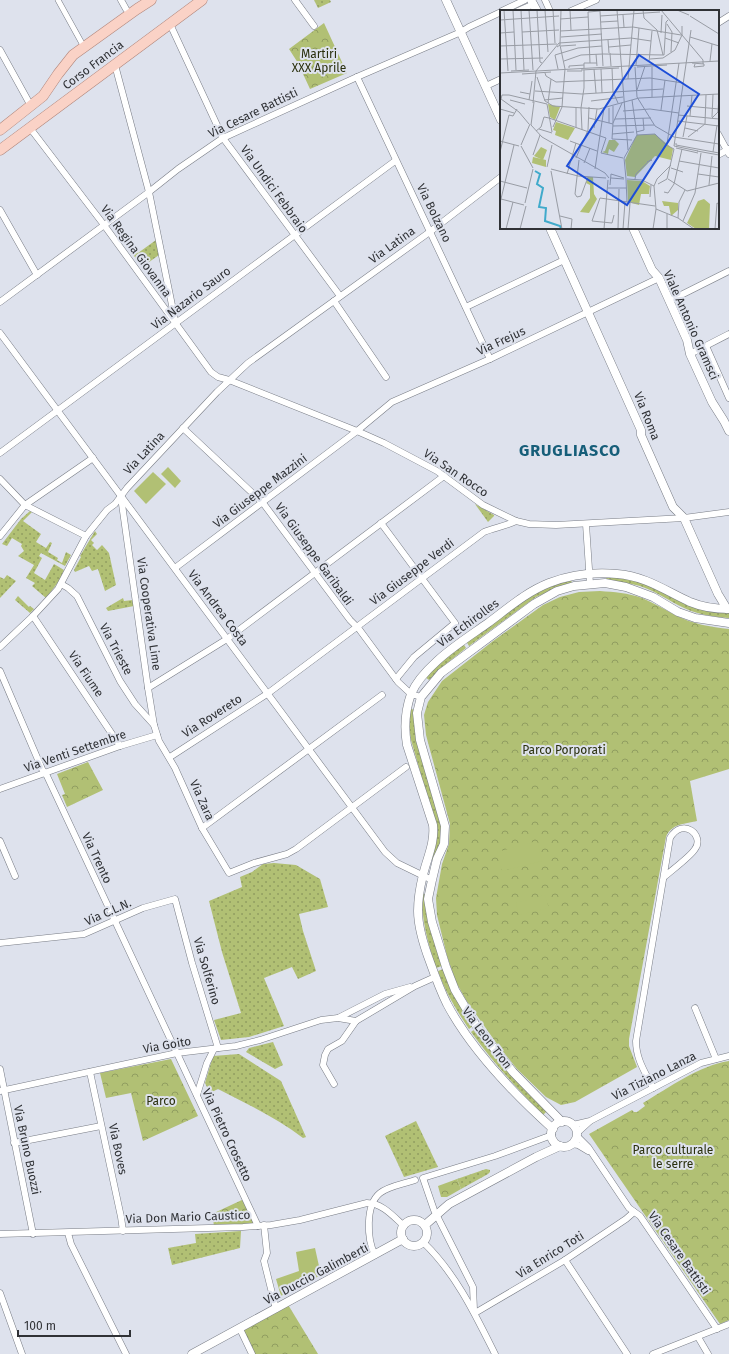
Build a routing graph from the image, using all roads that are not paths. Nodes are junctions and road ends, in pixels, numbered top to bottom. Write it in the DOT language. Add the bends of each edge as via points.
graph roads {
  1 [pos="58,0"];
  2 [pos="121,0"];
  3 [pos="151,0"];
  4 [pos="202,0"];
  5 [pos="295,0"];
  6 [pos="446,0"];
  7 [pos="525,0"];
  8 [pos="545,0"];
  9 [pos="596,0"];
  10 [pos="534,5"];
  11 [pos="126,9"];
  12 [pos="504,10"];
  13 [pos="521,10"];
  14 [pos="550,10"];
  15 [pos="573,10"];
  16 [pos="500,12"];
  17 [pos="729,16"];
  18 [pos="719,22"];
  19 [pos="170,24"];
  20 [pos="314,26"];
  21 [pos="461,32"];
  22 [pos="84,47"];
  23 [pos="0,50"];
  24 [pos="115,65"];
  25 [pos="357,77"];
  26 [pos="500,79"];
  27 [pos="486,86"];
  28 [pos="31,106"];
  29 [pos="500,118"];
  30 [pos="30,128"];
  31 [pos="0,130"];
  32 [pos="719,136"];
  33 [pos="223,138"];
  34 [pos="0,150"];
  35 [pos="728,151"];
  36 [pos="396,161"];
  37 [pos="500,178"];
  38 [pos="149,192"];
  39 [pos="0,210"];
  40 [pos="104,225"];
  41 [pos="550,229"];
  42 [pos="633,229"];
  43 [pos="431,231"];
  44 [pos="294,235"];
  45 [pos="564,260"];
  46 [pos="729,271"];
  47 [pos="37,275"];
  48 [pos="659,278"];
  49 [pos="340,296"];
  50 [pos="334,301"];
  51 [pos="669,301"];
  52 [pos="0,302"];
  53 [pos="466,307"];
  54 [pos="588,312"];
  55 [pos="175,324"];
  56 [pos="0,333"];
  57 [pos="729,334"];
  58 [pos="706,346"];
  59 [pos="690,354"];
  60 [pos="490,359"];
  61 [pos="386,377"];
  62 [pos="229,380"];
  63 [pos="729,398"];
  64 [pos="58,411"];
  65 [pos="183,428"];
  66 [pos="357,431"];
  67 [pos="729,431"];
  68 [pos="0,453"];
  69 [pos="94,458"];
  70 [pos="444,476"];
  71 [pos="0,479"];
  72 [pos="121,496"];
  73 [pos="263,502"];
  74 [pos="25,505"];
  75 [pos="729,512"];
  76 [pos="684,518"];
  77 [pos="516,521"];
  78 [pos="381,524"];
  79 [pos="586,524"];
  80 [pos="0,536"];
  81 [pos="86,536"];
  82 [pos="175,568"];
  83 [pos="315,574"];
  84 [pos="589,574"];
  85 [pos="422,578"];
  86 [pos="61,584"];
  87 [pos="590,584"];
  88 [pos="728,609"];
  89 [pos="33,616"];
  90 [pos="729,624"];
  91 [pos="356,628"];
  92 [pos="227,639"];
  93 [pos="0,647"];
  94 [pos="0,671"];
  95 [pos="396,679"];
  96 [pos="148,688"];
  97 [pos="267,694"];
  98 [pos="411,694"];
  99 [pos="382,695"];
  100 [pos="421,697"];
  101 [pos="154,725"];
  102 [pos="157,735"];
  103 [pos="120,746"];
  104 [pos="310,750"];
  105 [pos="170,757"];
  106 [pos="406,767"];
  107 [pos="45,772"];
  108 [pos="0,789"];
  109 [pos="352,808"];
  110 [pos="202,828"];
  111 [pos="0,841"];
  112 [pos="423,874"];
  113 [pos="15,876"];
  114 [pos="664,877"];
  115 [pos="432,880"];
  116 [pos="175,899"];
  117 [pos="114,921"];
  118 [pos="0,943"];
  119 [pos="435,976"];
  120 [pos="415,986"];
  121 [pos="695,1008"];
  122 [pos="338,1018"];
  123 [pos="356,1021"];
  124 [pos="216,1048"];
  125 [pos="177,1053"];
  126 [pos="729,1056"];
  127 [pos="716,1059"];
  128 [pos="0,1069"];
  129 [pos="90,1072"];
  130 [pos="334,1084"];
  131 [pos="653,1088"];
  132 [pos="2,1091"];
  133 [pos="197,1095"];
  134 [pos="590,1121"];
  135 [pos="562,1122"];
  136 [pos="573,1125"];
  137 [pos="101,1126"];
  138 [pos="552,1134"];
  139 [pos="577,1134"];
  140 [pos="14,1144"];
  141 [pos="572,1144"];
  142 [pos="560,1146"];
  143 [pos="592,1154"];
  144 [pos="536,1157"];
  145 [pos="415,1180"];
  146 [pos="374,1203"];
  147 [pos="634,1212"];
  148 [pos="437,1214"];
  149 [pos="424,1225"];
  150 [pos="261,1226"];
  151 [pos="404,1226"];
  152 [pos="123,1231"];
  153 [pos="68,1233"];
  154 [pos="0,1234"];
  155 [pos="33,1234"];
  156 [pos="403,1239"];
  157 [pos="424,1243"];
  158 [pos="375,1255"];
  159 [pos="565,1260"];
  160 [pos="0,1293"];
  161 [pos="276,1309"];
  162 [pos="475,1312"];
  163 [pos="729,1324"];
  164 [pos="240,1329"];
  165 [pos="717,1329"];
  166 [pos="698,1337"];
  167 [pos="22,1354"];
  168 [pos="126,1354"];
  169 [pos="192,1354"];
  170 [pos="252,1354"];
  171 [pos="495,1354"];
  172 [pos="627,1354"];
  173 [pos="653,1354"];
  174 [pos="708,1354"];
  1 -- 22 [label="street"];
  2 -- 11 [label="street"];
  3 -- 22 [label="main road, Corso Francia"];
  4 -- 19 [label="main road, Corso Francia"];
  5 -- 20 [label="street"];
  6 -- 21 [label="street"];
  7 -- 12 [label="street, Via Cesare Battisti"];
  8 -- 14 [label="street"];
  9 -- 15 [label="street"];
  10 -- 13 [label="street"];
  16 -- 21 [label="street, Via Cesare Battisti"];
  17 -- 18 [label="street"];
  19 -- 24 [label="main road, Corso Francia"];
  19 -- 33 [label="street, Via Undici Febbraio"];
  21 -- 25 [label="street, Via Cesare Battisti"];
  21 -- 27 [label="street"];
  22 -- 28 [label="main road, Corso Francia" via="58,74 43,96"];
  23 -- 28 [label="street"];
  24 -- 30 [label="main road, Corso Francia"];
  24 -- 38 [label="street"];
  25 -- 33 [label="street, Via Cesare Battisti"];
  25 -- 36 [label="street, Via Bolzano"];
  26 -- 27 [label="street"];
  27 -- 29 [label="street"];
  28 -- 31 [label="main road, Corso Francia"];
  30 -- 34 [label="main road, Corso Francia"];
  30 -- 40 [label="street, Via Regina Giovanna"];
  32 -- 35 [label="street"];
  33 -- 38 [label="street, Via Cesare Battisti"];
  33 -- 44 [label="street, Via Undici Febbraio"];
  36 -- 43 [label="street, Via Bolzano"];
  36 -- 44 [label="street, Via Nazario Sauro"];
  37 -- 43 [label="street, Via Latina"];
  38 -- 40 [label="street, Via Cesare Battisti"];
  38 -- 55 [label="street"];
  39 -- 47 [label="street"];
  40 -- 47 [label="street, Via Cesare Battisti"];
  40 -- 55 [label="street, Via Regina Giovanna"];
  41 -- 45 [label="street, Via Roma"];
  42 -- 48 [label="street, Viale Antonio Gramsci" via="652,270"];
  43 -- 49 [label="street, Via Latina"];
  43 -- 53 [label="street, Via Bolzano"];
  44 -- 49 [label="street, Via Undici Febbraio"];
  44 -- 55 [label="street, Via Nazario Sauro"];
  45 -- 53 [label="street"];
  45 -- 54 [label="street, Via Roma"];
  46 -- 51 [label="street"];
  47 -- 52 [label="street, Via Cesare Battisti"];
  48 -- 51 [label="street, Viale Antonio Gramsci"];
  48 -- 54 [label="street, Via Frejus"];
  49 -- 50 [label="street, Via Latina"];
  50 -- 61 [label="street"];
  50 -- 62 [label="street, Via Latina"];
  51 -- 59 [label="street, Viale Antonio Gramsci"];
  53 -- 60 [label="street, Via Bolzano"];
  54 -- 60 [label="street, Via Frejus"];
  54 -- 76 [label="street, Via Roma" via="673,507"];
  55 -- 62 [label="street, Via Regina Giovanna" via="211,372"];
  55 -- 64 [label="street, Via Nazario Sauro"];
  56 -- 64 [label="street, Via Andrea Costa"];
  57 -- 58 [label="street"];
  58 -- 59 [label="street"];
  58 -- 63 [label="street, Viale Antonio Gramsci"];
  59 -- 67 [label="street, Viale Antonio Gramsci" via="712,402"];
  60 -- 66 [label="street, Via Frejus" via="392,402"];
  62 -- 65 [label="street, Via Latina"];
  62 -- 66 [label="street, Via San Rocco"];
  64 -- 68 [label="street, Via Nazario Sauro"];
  64 -- 69 [label="street, Via Andrea Costa"];
  65 -- 72 [label="street, Via Latina"];
  65 -- 73 [label="street, Via Giuseppe Garibaldi"];
  66 -- 70 [label="street, Via San Rocco" via="405,453"];
  66 -- 73 [label="street, Via Giuseppe Mazzini"];
  69 -- 72 [label="street, Via Andrea Costa"];
  69 -- 74 [label="street"];
  70 -- 77 [label="street, Via San Rocco" via="483,505"];
  70 -- 78 [label="street"];
  71 -- 74 [label="street"];
  72 -- 81 [label="street, Via Latina"];
  72 -- 82 [label="street, Via Andrea Costa"];
  72 -- 96 [label="street, Via Cooperativa Lime"];
  73 -- 82 [label="street, Via Giuseppe Mazzini"];
  73 -- 83 [label="street, Via Giuseppe Garibaldi"];
  74 -- 80 [label="street"];
  74 -- 81 [label="street"];
  75 -- 76 [label="street, Via San Rocco"];
  76 -- 79 [label="street, Via San Rocco"];
  76 -- 88 [label="street, Via Roma" via="718,594"];
  77 -- 79 [label="street, Via San Rocco" via="545,525"];
  77 -- 85 [label="street, Via Giuseppe Verdi" via="484,532"];
  78 -- 83 [label="street"];
  78 -- 85 [label="street"];
  79 -- 84 [label="street"];
  81 -- 86 [label="street, Via Latina"];
  82 -- 92 [label="street, Via Andrea Costa"];
  83 -- 91 [label="street, Via Giuseppe Garibaldi"];
  83 -- 92 [label="street"];
  84 -- 87 [label="street"];
  84 -- 88 [label="street, Via Echirolles" via="633,577 660,586 690,602 710,608"];
  84 -- 98 [label="street, Via Echirolles" via="562,579 527,595 438,660 421,678"];
  85 -- 91 [label="street, Via Giuseppe Verdi"];
  85 -- 95 [label="street" via="455,623 414,657"];
  86 -- 89 [label="street, Via Latina"];
  86 -- 101 [label="street, Via Trieste" via="76,596 120,681 135,704"];
  87 -- 90 [label="street, Via Echirolles" via="605,583 626,587 653,597 678,612"];
  87 -- 100 [label="street, Via Echirolles" via="557,591 534,604 441,673"];
  89 -- 93 [label="street, Via Latina"];
  89 -- 103 [label="street, Via Fiume"];
  91 -- 95 [label="street, Via Giuseppe Garibaldi"];
  91 -- 97 [label="street, Via Giuseppe Verdi"];
  92 -- 96 [label="street"];
  92 -- 97 [label="street, Via Andrea Costa"];
  94 -- 107 [label="street, Via Trento"];
  95 -- 98 [label="street, Via Giuseppe Garibaldi"];
  96 -- 101 [label="street, Via Cooperativa Lime"];
  97 -- 104 [label="street, Via Andrea Costa"];
  97 -- 105 [label="street, Via Rovereto"];
  98 -- 100 [label="street, Via Giuseppe Garibaldi"];
  98 -- 112 [label="street, Via Echirolles" via="405,734 433,825 433,840"];
  99 -- 104 [label="street"];
  100 -- 115 [label="street, Via Echirolles" via="417,713 420,740 445,826 444,844"];
  101 -- 102 [label="street, Via Cooperativa Lime"];
  102 -- 103 [label="street, Via Venti Settembre"];
  102 -- 105 [label="street, Via Zara"];
  103 -- 107 [label="street, Via Venti Settembre"];
  104 -- 109 [label="street, Via Andrea Costa"];
  104 -- 110 [label="street"];
  105 -- 110 [label="street, Via Zara"];
  106 -- 109 [label="street"];
  107 -- 108 [label="street, Via Venti Settembre"];
  107 -- 117 [label="street, Via Trento"];
  109 -- 110 [label="street, Via Zara" via="287,854 254,863 229,874"];
  109 -- 112 [label="street, Via Andrea Costa" via="393,860"];
  111 -- 113 [label="street"];
  112 -- 115 [label="street, Via Andrea Costa"];
  112 -- 119 [label="street, Via Leon Tron" via="419,892 419,924"];
  114 -- 114 [label="street" via="696,849 696,837 686,827 678,829 670,838"];
  114 -- 131 [label="street" via="636,1041 638,1058"];
  115 -- 135 [label="street, Via Leon Tron" via="428,899 432,922 454,990 496,1052"];
  116 -- 117 [label="street, Via C.L.N." via="143,908"];
  116 -- 124 [label="street, Via Solferino"];
  117 -- 118 [label="street, Via C.L.N." via="84,934"];
  117 -- 125 [label="street, Via Trento"];
  119 -- 120 [label="street, Via Goito"];
  119 -- 138 [label="street, Via Leon Tron" via="448,1005 471,1040"];
  120 -- 122 [label="street, Via Goito" via="385,994"];
  120 -- 123 [label="street, Via Goito"];
  121 -- 127 [label="street"];
  122 -- 123 [label="street, Via Goito"];
  122 -- 124 [label="street, Via Goito" via="321,1020 236,1046"];
  123 -- 130 [label="street, Via Goito" via="342,1041 328,1049 325,1055 324,1065"];
  124 -- 125 [label="street, Via Goito"];
  124 -- 133 [label="street" via="207,1063"];
  125 -- 129 [label="street, Via Goito"];
  125 -- 133 [label="street, Via Pietro Crosetto"];
  126 -- 127 [label="street, Via Tiziano Lanza"];
  127 -- 131 [label="street, Via Tiziano Lanza" via="701,1063"];
  128 -- 132 [label="street, Via Bruno Buozzi"];
  129 -- 132 [label="street, Via Goito"];
  129 -- 137 [label="street, Via Boves"];
  131 -- 134 [label="street, Via Tiziano Lanza"];
  132 -- 140 [label="street, Via Bruno Buozzi"];
  133 -- 150 [label="street, Via Pietro Crosetto"];
  134 -- 136 [label="street, Via Tiziano Lanza"];
  134 -- 139 [label="street, Via Tiziano Lanza"];
  135 -- 136 [label="street"];
  135 -- 138 [label="street" via="555,1125"];
  136 -- 139 [label="street"];
  137 -- 140 [label="street"];
  137 -- 152 [label="street, Via Boves"];
  138 -- 142 [label="street"];
  138 -- 144 [label="street" via="547,1147"];
  138 -- 148 [label="street" via="495,1156 423,1178"];
  139 -- 141 [label="street"];
  139 -- 143 [label="street, Via Cesare Battisti"];
  140 -- 155 [label="street, Via Bruno Buozzi"];
  141 -- 142 [label="street"];
  141 -- 143 [label="street, Via Cesare Battisti"];
  142 -- 144 [label="street"];
  143 -- 147 [label="street, Via Cesare Battisti"];
  144 -- 148 [label="street" via="449,1204"];
  145 -- 146 [label="street" via="385,1190 376,1196"];
  146 -- 150 [label="street, Via Don Mario Caustico" via="356,1204 300,1220"];
  146 -- 151 [label="street"];
  146 -- 158 [label="street" via="369,1216"];
  147 -- 159 [label="street, Via Enrico Toti"];
  147 -- 165 [label="street, Via Cesare Battisti" via="646,1224"];
  148 -- 149 [label="street"];
  148 -- 162 [label="street" via="473,1287"];
  149 -- 151 [label="street" via="416,1220"];
  149 -- 157 [label="street" via="427,1234"];
  150 -- 152 [label="street, Via Don Mario Caustico"];
  150 -- 161 [label="street, Via Pietro Crosetto" via="267,1253 264,1261"];
  151 -- 156 [label="street"];
  152 -- 153 [label="street, Via Don Mario Caustico"];
  153 -- 155 [label="street, Via Don Mario Caustico"];
  153 -- 168 [label="street"];
  154 -- 155 [label="street, Via Don Mario Caustico"];
  156 -- 157 [label="street" via="410,1246"];
  156 -- 158 [label="street, Via Duccio Galimberti"];
  157 -- 162 [label="street" via="456,1282"];
  158 -- 161 [label="street, Via Duccio Galimberti"];
  159 -- 162 [label="street, Via Enrico Toti"];
  159 -- 172 [label="street"];
  160 -- 167 [label="street"];
  161 -- 164 [label="street, Via Duccio Galimberti"];
  162 -- 171 [label="street"];
  163 -- 165 [label="street"];
  164 -- 169 [label="street, Via Duccio Galimberti"];
  164 -- 170 [label="street"];
  165 -- 166 [label="street"];
  166 -- 173 [label="street"];
  166 -- 174 [label="street"];
}
